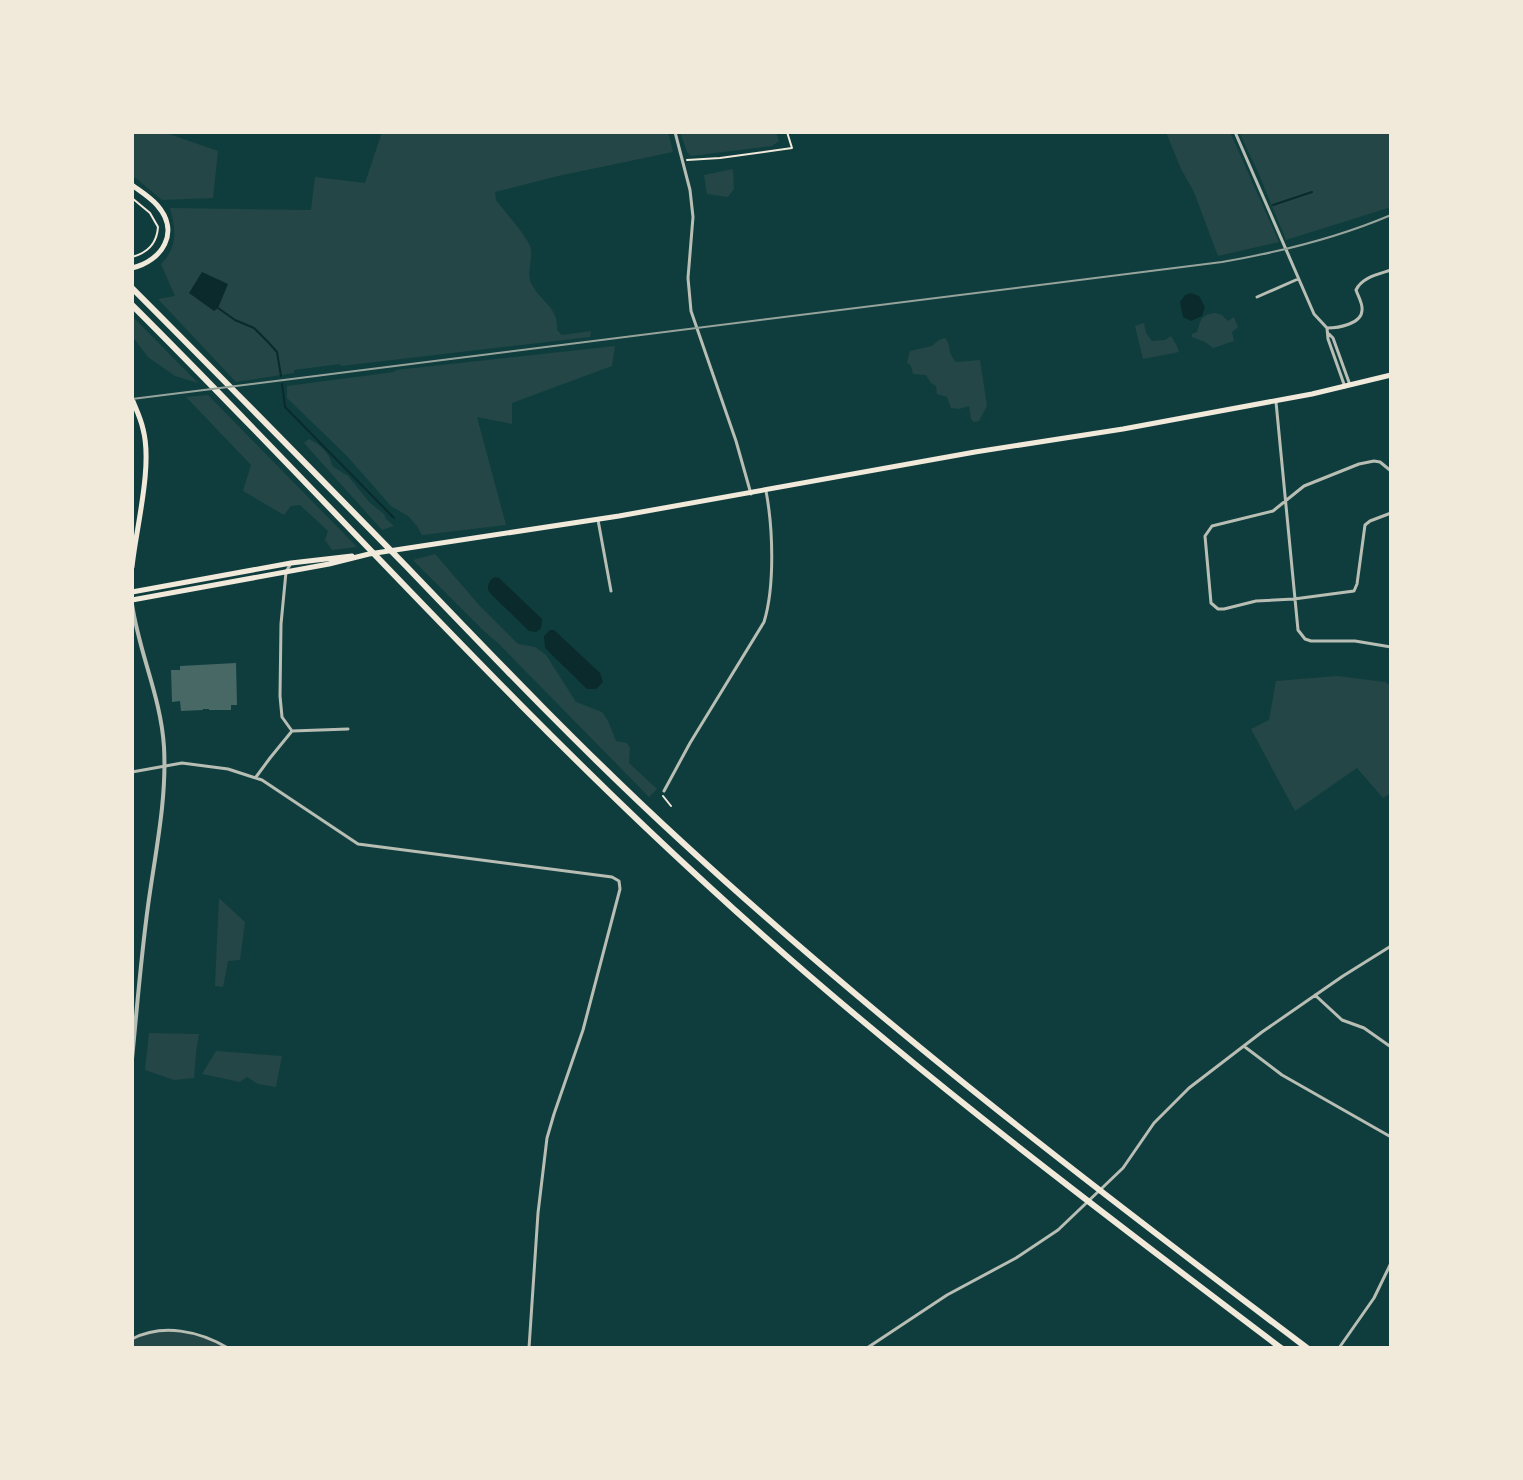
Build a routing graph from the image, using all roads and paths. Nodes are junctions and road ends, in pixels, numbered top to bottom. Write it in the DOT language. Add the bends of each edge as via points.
graph roads {
  1 [pos="675,132"];
  2 [pos="787,132"];
  3 [pos="1235,132"];
  4 [pos="682,161"];
  5 [pos="132,185"];
  6 [pos="132,198"];
  7 [pos="132,257"];
  8 [pos="132,268"];
  9 [pos="1391,270"];
  10 [pos="1299,279"];
  11 [pos="132,288"];
  12 [pos="1257,297"];
  13 [pos="132,305"];
  14 [pos="1327,328"];
  15 [pos="1391,375"];
  16 [pos="1348,386"];
  17 [pos="132,399"];
  18 [pos="1276,401"];
  19 [pos="1391,471"];
  20 [pos="766,491"];
  21 [pos="751,494"];
  22 [pos="1285,502"];
  23 [pos="1391,513"];
  24 [pos="598,520"];
  25 [pos="369,554"];
  26 [pos="291,563"];
  27 [pos="132,567"];
  28 [pos="286,572"];
  29 [pos="611,591"];
  30 [pos="132,592"];
  31 [pos="1294,599"];
  32 [pos="132,602"];
  33 [pos="1391,647"];
  34 [pos="348,729"];
  35 [pos="292,731"];
  36 [pos="164,767"];
  37 [pos="132,772"];
  38 [pos="256,777"];
  39 [pos="664,791"];
  40 [pos="671,806"];
  41 [pos="1391,946"];
  42 [pos="1315,995"];
  43 [pos="1245,1047"];
  44 [pos="1391,1047"];
  45 [pos="132,1059"];
  46 [pos="1391,1137"];
  47 [pos="1391,1263"];
  48 [pos="132,1339"];
  49 [pos="228,1348"];
  50 [pos="529,1348"];
  51 [pos="867,1348"];
  52 [pos="1281,1348"];
  53 [pos="1307,1348"];
  54 [pos="1339,1348"];
  1 -- 4 [label="street"];
  2 -- 4 [label="path" via="792,148"];
  3 -- 10 [label="street"];
  4 -- 21 [label="street" via="693,217 691,311"];
  5 -- 8 [label="main road" via="159,206 168,229 157,256"];
  6 -- 7 [label="path" via="158,227 147,251"];
  9 -- 14 [label="street" via="1358,285 1363,308 1359,318"];
  10 -- 12 [label="street"];
  10 -- 14 [label="street" via="1314,314"];
  11 -- 53 [label="highway" via="662,823 895,1028"];
  13 -- 52 [label="highway" via="571,757 705,883 811,979 995,1130"];
  14 -- 16 [label="street"];
  15 -- 16 [label="main road"];
  16 -- 18 [label="main road"];
  17 -- 27 [label="main road" via="146,447"];
  18 -- 20 [label="main road"];
  18 -- 22 [label="street"];
  19 -- 22 [label="street" via="1380,462 1359,464 1309,483"];
  20 -- 21 [label="main road"];
  20 -- 39 [label="street" via="770,579 764,622"];
  21 -- 24 [label="main road"];
  22 -- 31 [label="street"];
  22 -- 31 [label="street" via="1273,511 1208,530 1210,599 1224,609"];
  23 -- 31 [label="street" via="1364,528 1354,591"];
  24 -- 25 [label="main road"];
  24 -- 29 [label="street"];
  25 -- 26 [label="main road"];
  25 -- 28 [label="main road"];
  26 -- 28 [label="street"];
  26 -- 30 [label="main road"];
  28 -- 32 [label="main road"];
  28 -- 35 [label="street" via="280,696 282,717"];
  31 -- 33 [label="street" via="1297,628 1308,640"];
  32 -- 36 [label="street" via="159,709"];
  34 -- 35 [label="street"];
  35 -- 38 [label="street"];
  36 -- 37 [label="street"];
  36 -- 38 [label="street" via="196,764"];
  36 -- 45 [label="street"];
  38 -- 50 [label="street" via="358,844 612,877 621,886 545,1148"];
  39 -- 40 [label="path"];
  41 -- 42 [label="street"];
  42 -- 43 [label="street"];
  42 -- 44 [label="street" via="1342,1020"];
  43 -- 46 [label="street" via="1282,1075"];
  43 -- 51 [label="street" via="1175,1100 1131,1159 1071,1219 1033,1248 947,1295"];
  47 -- 54 [label="street"];
  48 -- 49 [label="street" via="177,1330"];
}
